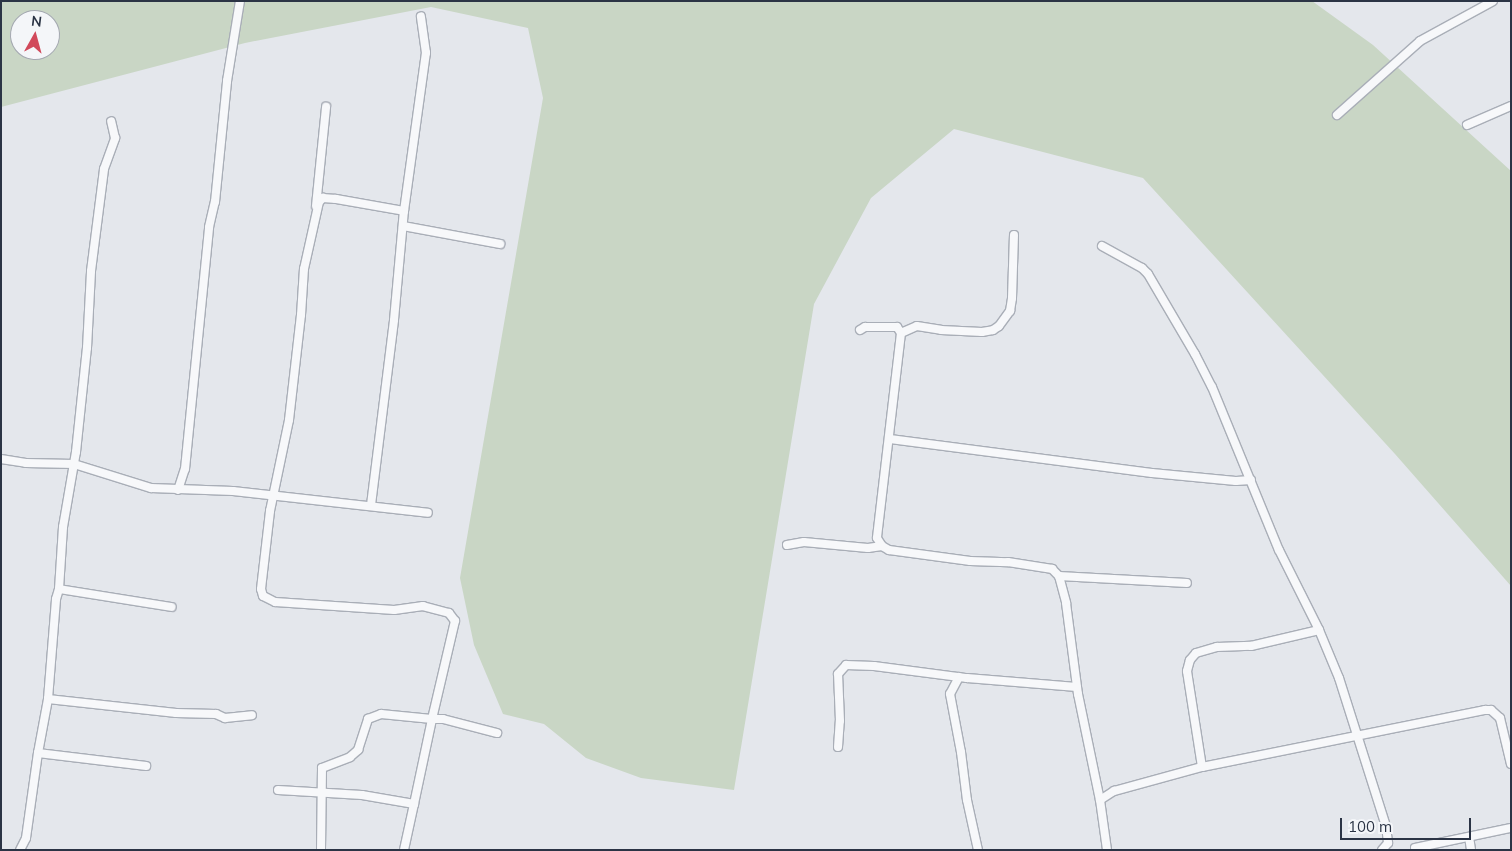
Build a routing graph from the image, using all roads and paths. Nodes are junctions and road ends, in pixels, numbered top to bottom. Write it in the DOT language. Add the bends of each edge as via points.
graph roads {
  1 [pos="240,1"];
  2 [pos="1493,1"];
  3 [pos="421,16"];
  4 [pos="326,106"];
  5 [pos="1511,106"];
  6 [pos="1337,115"];
  7 [pos="111,121"];
  8 [pos="1467,125"];
  9 [pos="404,211"];
  10 [pos="315,215"];
  11 [pos="403,226"];
  12 [pos="1014,235"];
  13 [pos="500,244"];
  14 [pos="1102,246"];
  15 [pos="860,330"];
  16 [pos="902,333"];
  17 [pos="890,439"];
  18 [pos="1,459"];
  19 [pos="74,464"];
  20 [pos="1251,480"];
  21 [pos="178,490"];
  22 [pos="274,495"];
  23 [pos="371,505"];
  24 [pos="428,513"];
  25 [pos="787,545"];
  26 [pos="882,546"];
  27 [pos="1059,576"];
  28 [pos="1188,583"];
  29 [pos="60,589"];
  30 [pos="172,607"];
  31 [pos="1319,630"];
  32 [pos="958,677"];
  33 [pos="1077,687"];
  34 [pos="48,698"];
  35 [pos="252,715"];
  36 [pos="432,719"];
  37 [pos="497,733"];
  38 [pos="1358,734"];
  39 [pos="838,747"];
  40 [pos="38,753"];
  41 [pos="1511,764"];
  42 [pos="146,766"];
  43 [pos="1202,767"];
  44 [pos="278,790"];
  45 [pos="320,794"];
  46 [pos="1100,800"];
  47 [pos="414,804"];
  48 [pos="1511,828"];
  49 [pos="1469,837"];
  50 [pos="1416,848"];
  51 [pos="20,850"];
  52 [pos="321,850"];
  53 [pos="404,850"];
  54 [pos="978,850"];
  55 [pos="1107,850"];
  56 [pos="1382,850"];
  57 [pos="1471,850"];
  1 -- 21 [label="street" via="227,81 216,202 209,227 185,469"];
  2 -- 6 [label="street" via="1420,41"];
  3 -- 9 [label="street" via="426,53"];
  4 -- 10 [label="street"];
  5 -- 8 [label="street"];
  7 -- 19 [label="street" via="115,138 104,169 91,271 87,348"];
  9 -- 10 [label="street" via="323,198"];
  9 -- 11 [label="street"];
  10 -- 22 [label="street" via="304,270 289,420"];
  11 -- 13 [label="street"];
  11 -- 23 [label="street"];
  12 -- 16 [label="street" via="1010,311 999,326 982,332 917,326"];
  14 -- 20 [label="street" via="1148,274 1196,354"];
  15 -- 16 [label="street" via="865,327 897,328"];
  16 -- 17 [label="street"];
  17 -- 20 [label="street" via="1152,473"];
  17 -- 26 [label="street" via="877,538"];
  18 -- 19 [label="street"];
  19 -- 21 [label="street" via="151,488"];
  19 -- 29 [label="street" via="63,527"];
  20 -- 31 [label="street" via="1279,550"];
  21 -- 22 [label="street"];
  22 -- 23 [label="street"];
  22 -- 36 [label="street" via="261,588 268,600 394,610 424,606 449,614 455,621"];
  23 -- 24 [label="street"];
  25 -- 26 [label="street" via="804,542 868,548"];
  26 -- 27 [label="street" via="940,558 1008,562 1052,569"];
  27 -- 28 [label="street"];
  27 -- 33 [label="street" via="1066,603"];
  29 -- 30 [label="street"];
  29 -- 34 [label="street" via="56,598"];
  31 -- 38 [label="street"];
  31 -- 43 [label="street" via="1252,646 1217,647 1196,653 1190,660 1187,671"];
  32 -- 33 [label="street"];
  32 -- 39 [label="street" via="846,665 838,674"];
  32 -- 54 [label="street" via="950,694"];
  33 -- 46 [label="street"];
  34 -- 35 [label="street" via="176,713 216,714 224,718"];
  34 -- 40 [label="street"];
  36 -- 37 [label="street"];
  36 -- 45 [label="street" via="381,714 368,718 358,750 350,757 322,768"];
  36 -- 47 [label="street"];
  38 -- 41 [label="street" via="1491,710 1500,718"];
  38 -- 43 [label="street" via="1348,739"];
  38 -- 56 [label="street" via="1388,836 1388,843"];
  40 -- 42 [label="street"];
  40 -- 51 [label="street" via="26,838"];
  43 -- 46 [label="street" via="1114,791"];
  44 -- 45 [label="street"];
  45 -- 47 [label="street" via="362,795"];
  45 -- 52 [label="street"];
  46 -- 55 [label="street"];
  47 -- 53 [label="street"];
  48 -- 49 [label="street"];
  49 -- 50 [label="street"];
  49 -- 57 [label="street"];
}
